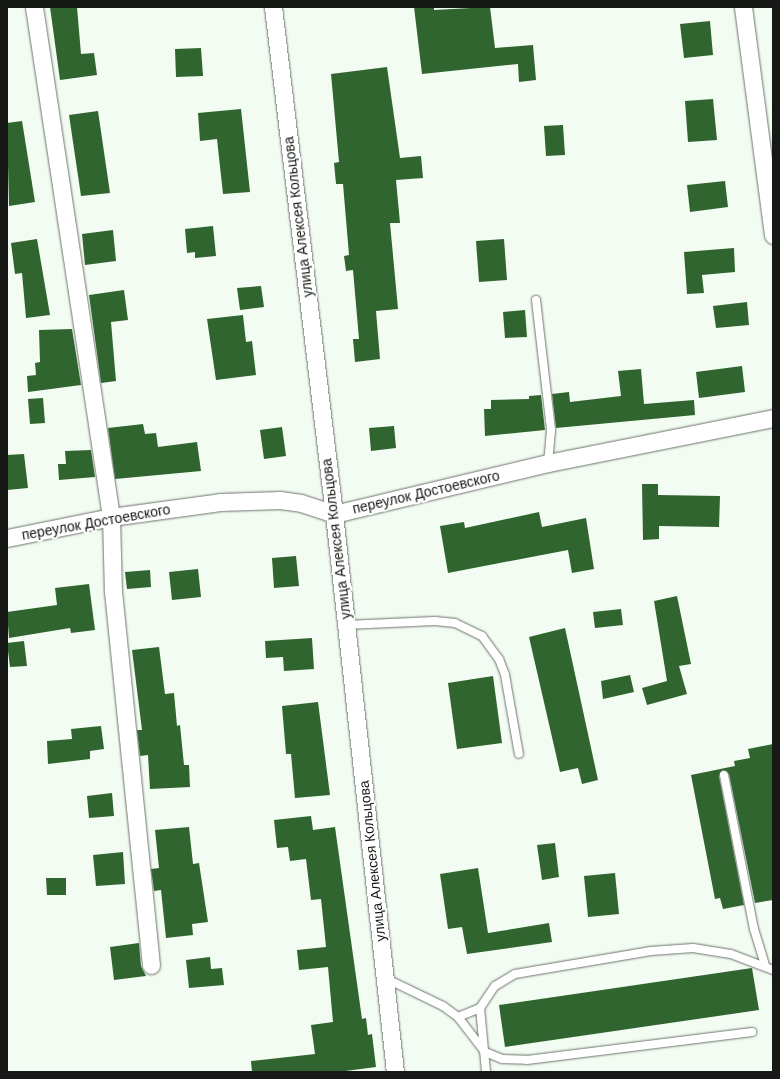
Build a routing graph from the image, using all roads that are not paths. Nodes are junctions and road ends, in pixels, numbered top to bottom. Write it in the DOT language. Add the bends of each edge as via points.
graph roads {
  1 [pos="34,7"];
  2 [pos="273,7"];
  3 [pos="743,7"];
  4 [pos="773,235"];
  5 [pos="536,300"];
  6 [pos="773,418"];
  7 [pos="548,462"];
  8 [pos="334,514"];
  9 [pos="111,517"];
  10 [pos="7,538"];
  11 [pos="346,625"];
  12 [pos="519,754"];
  13 [pos="724,775"];
  14 [pos="765,964"];
  15 [pos="150,965"];
  16 [pos="773,970"];
  17 [pos="385,978"];
  18 [pos="480,1008"];
  19 [pos="458,1016"];
  20 [pos="752,1032"];
  21 [pos="485,1052"];
  22 [pos="395,1072"];
  23 [pos="486,1072"];
  1 -- 9 [label="street"];
  2 -- 8 [label="street, улица Алексея Кольцова"];
  3 -- 4 [label="street"];
  5 -- 7 [label="lane" via="550,430"];
  6 -- 7 [label="street, переулок Достоевского"];
  7 -- 8 [label="street, переулок Достоевского"];
  8 -- 9 [label="street, переулок Достоевского" via="301,502 258,499"];
  8 -- 11 [label="street, улица Алексея Кольцова"];
  9 -- 10 [label="street, переулок Достоевского"];
  9 -- 15 [label="street" via="113,591"];
  11 -- 12 [label="lane" via="455,622 482,636 499,659 505,675"];
  11 -- 17 [label="street, улица Алексея Кольцова"];
  13 -- 14 [label="lane" via="754,929"];
  14 -- 16 [label="lane"];
  14 -- 18 [label="lane" via="693,948 629,954 515,974 492,989"];
  17 -- 19 [label="lane" via="429,997"];
  17 -- 22 [label="street, улица Алексея Кольцова"];
  18 -- 19 [label="lane"];
  18 -- 21 [label="lane"];
  19 -- 21 [label="lane"];
  20 -- 21 [label="lane" via="528,1060 502,1059"];
  21 -- 23 [label="lane"];
}
